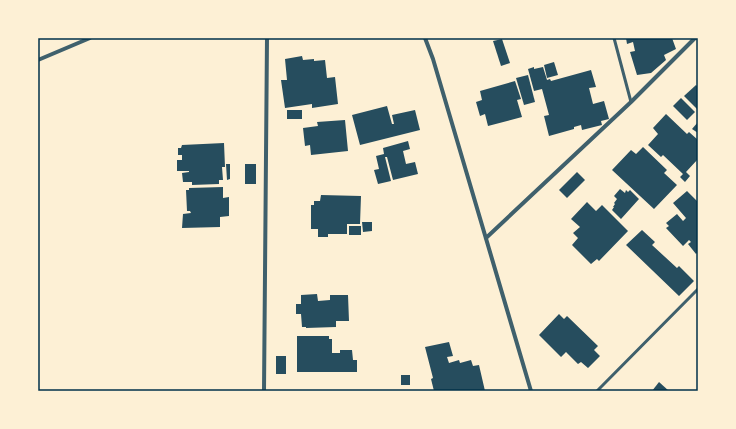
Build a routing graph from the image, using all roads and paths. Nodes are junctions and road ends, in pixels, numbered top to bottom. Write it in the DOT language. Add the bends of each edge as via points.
graph roads {
  1 [pos="90,38"];
  2 [pos="267,38"];
  3 [pos="425,38"];
  4 [pos="614,38"];
  5 [pos="695,38"];
  6 [pos="38,60"];
  7 [pos="631,102"];
  8 [pos="486,238"];
  9 [pos="698,289"];
  10 [pos="264,391"];
  11 [pos="532,391"];
  12 [pos="597,391"];
  1 -- 6 [label="street"];
  2 -- 10 [label="street"];
  3 -- 8 [label="street"];
  4 -- 7 [label="lane"];
  5 -- 7 [label="street"];
  7 -- 8 [label="street"];
  8 -- 11 [label="street"];
  9 -- 12 [label="lane"];
}
